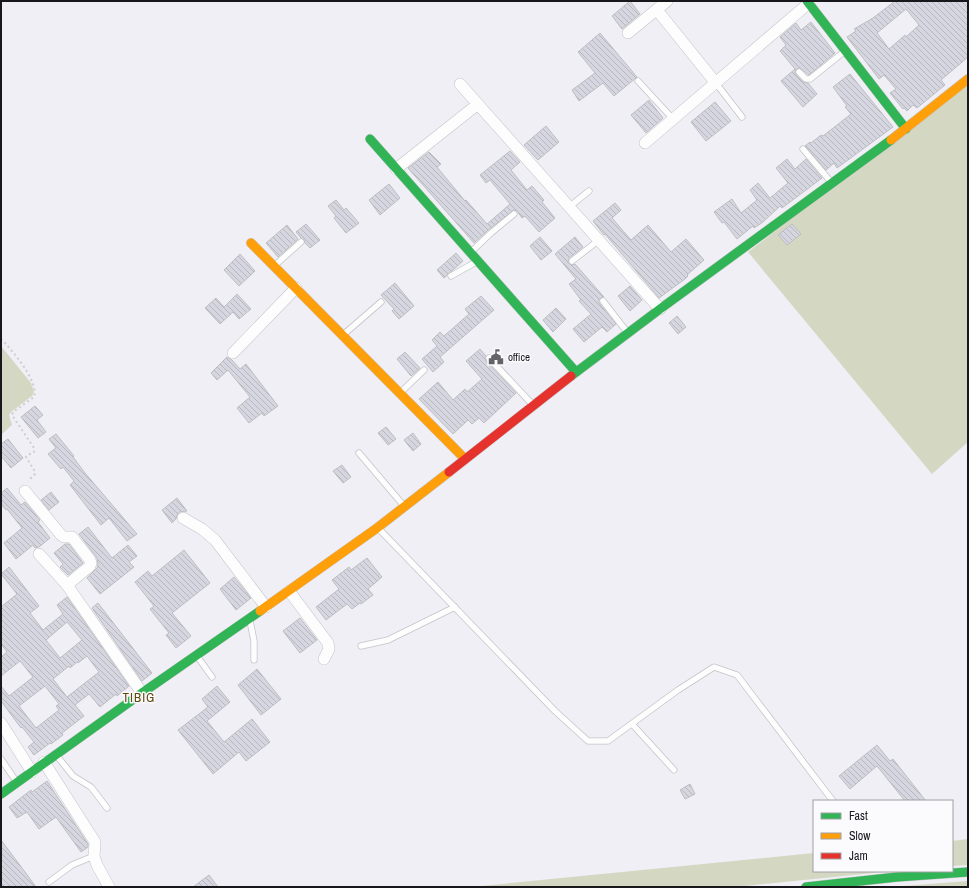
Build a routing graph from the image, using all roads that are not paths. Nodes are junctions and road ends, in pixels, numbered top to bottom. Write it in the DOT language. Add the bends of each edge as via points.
graph roads {
  1 [pos="667,1"];
  2 [pos="808,2"];
  3 [pos="657,10"];
  4 [pos="628,33"];
  5 [pos="845,51"];
  6 [pos="799,72"];
  7 [pos="968,79"];
  8 [pos="638,81"];
  9 [pos="714,82"];
  10 [pos="460,84"];
  11 [pos="478,104"];
  12 [pos="742,117"];
  13 [pos="673,119"];
  14 [pos="906,129"];
  15 [pos="370,139"];
  16 [pos="645,142"];
  17 [pos="803,149"];
  18 [pos="396,169"];
  19 [pos="832,183"];
  20 [pos="589,191"];
  21 [pos="569,207"];
  22 [pos="514,214"];
  23 [pos="599,240"];
  24 [pos="301,242"];
  25 [pos="251,243"];
  26 [pos="470,253"];
  27 [pos="478,261"];
  28 [pos="572,261"];
  29 [pos="274,266"];
  30 [pos="451,276"];
  31 [pos="296,288"];
  32 [pos="603,301"];
  33 [pos="381,302"];
  34 [pos="660,309"];
  35 [pos="628,333"];
  36 [pos="343,335"];
  37 [pos="233,353"];
  38 [pos="489,358"];
  39 [pos="424,370"];
  40 [pos="576,372"];
  41 [pos="400,393"];
  42 [pos="534,405"];
  43 [pos="359,453"];
  44 [pos="465,459"];
  45 [pos="25,491"];
  46 [pos="405,506"];
  47 [pos="183,518"];
  48 [pos="377,528"];
  49 [pos="39,554"];
  50 [pos="67,585"];
  51 [pos="289,591"];
  52 [pos="455,607"];
  53 [pos="266,608"];
  54 [pos="249,619"];
  55 [pos="361,646"];
  56 [pos="196,656"];
  57 [pos="324,659"];
  58 [pos="254,660"];
  59 [pos="212,677"];
  60 [pos="142,693"];
  61 [pos="1,722"];
  62 [pos="632,724"];
  63 [pos="56,754"];
  64 [pos="1,759"];
  65 [pos="44,762"];
  66 [pos="674,770"];
  67 [pos="32,772"];
  68 [pos="17,783"];
  69 [pos="1,794"];
  70 [pos="832,800"];
  71 [pos="107,808"];
  72 [pos="94,856"];
  73 [pos="968,872"];
  74 [pos="49,882"];
  75 [pos="109,887"];
  76 [pos="806,887"];
  1 -- 3 [label="street"];
  2 -- 5 [label="main road"];
  2 -- 9 [label="street"];
  3 -- 4 [label="street"];
  3 -- 9 [label="street"];
  5 -- 6 [label="lane" via="810,80"];
  5 -- 14 [label="main road"];
  7 -- 14 [label="main road"];
  8 -- 13 [label="lane"];
  9 -- 12 [label="lane"];
  9 -- 13 [label="street"];
  10 -- 11 [label="street"];
  11 -- 18 [label="street"];
  11 -- 21 [label="street"];
  13 -- 16 [label="street"];
  14 -- 19 [label="main road"];
  15 -- 18 [label="main road"];
  17 -- 19 [label="lane"];
  18 -- 26 [label="main road"];
  19 -- 34 [label="main road"];
  20 -- 21 [label="lane"];
  21 -- 23 [label="street"];
  22 -- 26 [label="lane"];
  23 -- 28 [label="lane"];
  23 -- 34 [label="street"];
  24 -- 29 [label="lane"];
  25 -- 29 [label="main road"];
  26 -- 27 [label="main road"];
  27 -- 30 [label="lane"];
  27 -- 40 [label="main road"];
  29 -- 31 [label="main road"];
  31 -- 36 [label="main road"];
  31 -- 37 [label="street"];
  32 -- 35 [label="lane"];
  33 -- 36 [label="lane"];
  34 -- 35 [label="main road"];
  35 -- 40 [label="main road"];
  36 -- 41 [label="main road"];
  38 -- 42 [label="lane"];
  39 -- 41 [label="lane"];
  40 -- 42 [label="main road"];
  41 -- 44 [label="main road"];
  42 -- 44 [label="main road"];
  43 -- 46 [label="lane"];
  44 -- 46 [label="main road"];
  45 -- 50 [label="street" via="61,535 72,538 91,561 90,566"];
  46 -- 48 [label="main road"];
  47 -- 53 [label="street" via="215,540"];
  48 -- 51 [label="main road"];
  48 -- 52 [label="lane"];
  49 -- 50 [label="street"];
  50 -- 60 [label="street"];
  51 -- 53 [label="main road"];
  51 -- 57 [label="street" via="328,643 329,649"];
  52 -- 55 [label="lane" via="388,640"];
  52 -- 62 [label="lane" via="555,711 588,741 608,741"];
  53 -- 54 [label="main road"];
  54 -- 56 [label="main road"];
  54 -- 58 [label="lane" via="254,641"];
  56 -- 59 [label="lane"];
  56 -- 60 [label="main road"];
  60 -- 63 [label="main road"];
  61 -- 67 [label="street"];
  62 -- 66 [label="lane"];
  62 -- 70 [label="lane" via="714,667 738,675"];
  63 -- 65 [label="main road"];
  63 -- 71 [label="lane" via="73,776 91,787"];
  64 -- 68 [label="lane"];
  65 -- 67 [label="main road"];
  65 -- 72 [label="street" via="95,842"];
  67 -- 68 [label="main road"];
  68 -- 69 [label="main road"];
  72 -- 74 [label="lane" via="72,865"];
  72 -- 75 [label="street"];
  73 -- 76 [label="main road"];
}
